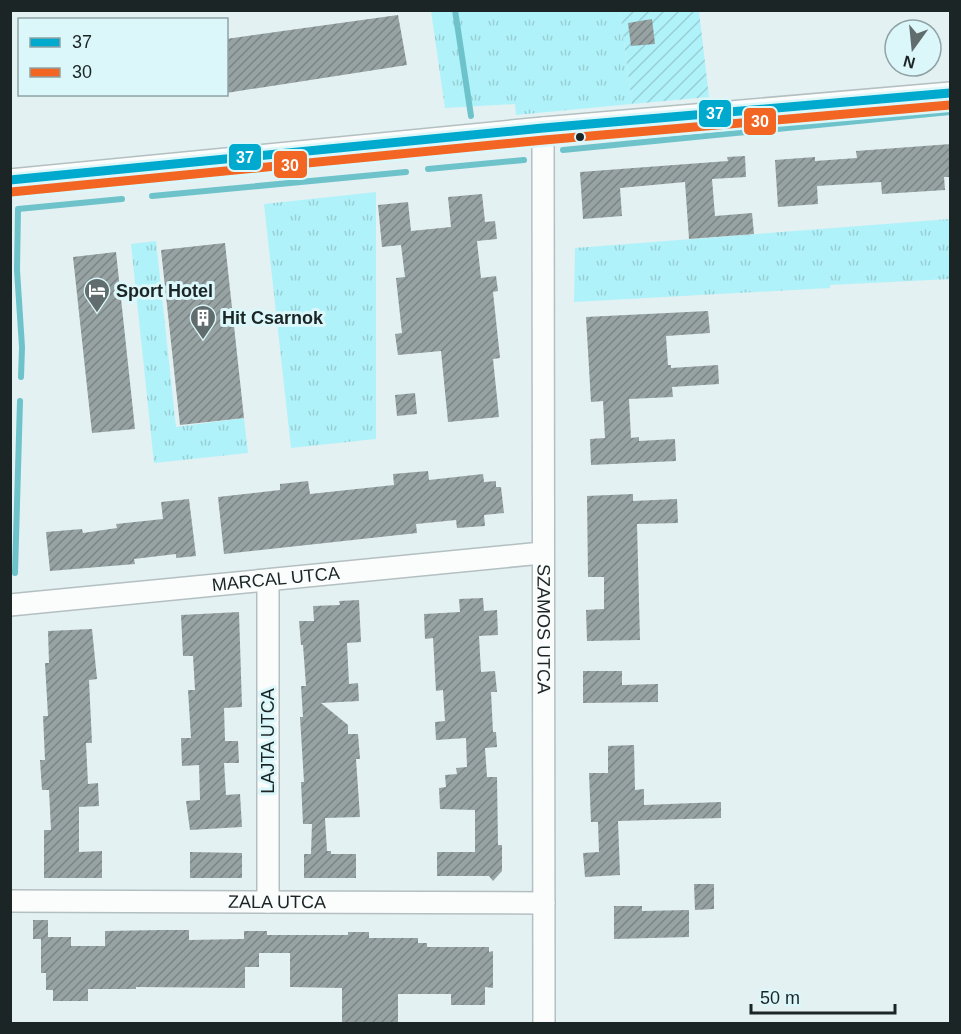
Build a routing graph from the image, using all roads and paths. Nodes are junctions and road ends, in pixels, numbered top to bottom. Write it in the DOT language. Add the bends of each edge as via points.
graph roads {
  1 [pos="951,93"];
  2 [pos="543,128"];
  3 [pos="10,180"];
  4 [pos="542,553"];
  5 [pos="268,580"];
  6 [pos="10,605"];
  7 [pos="10,901"];
  8 [pos="268,902"];
  9 [pos="544,903"];
  10 [pos="544,1023"];
  1 -- 2 [label="street"];
  2 -- 3 [label="street"];
  2 -- 4 [label="street, SZAMOS UTCA"];
  4 -- 5 [label="street, MARCAL UTCA"];
  4 -- 9 [label="street, SZAMOS UTCA"];
  5 -- 6 [label="street, MARCAL UTCA"];
  5 -- 8 [label="street, LAJTA UTCA"];
  7 -- 8 [label="street, ZALA UTCA"];
  8 -- 9 [label="street, ZALA UTCA"];
  9 -- 10 [label="street, SZAMOS UTCA"];
}
